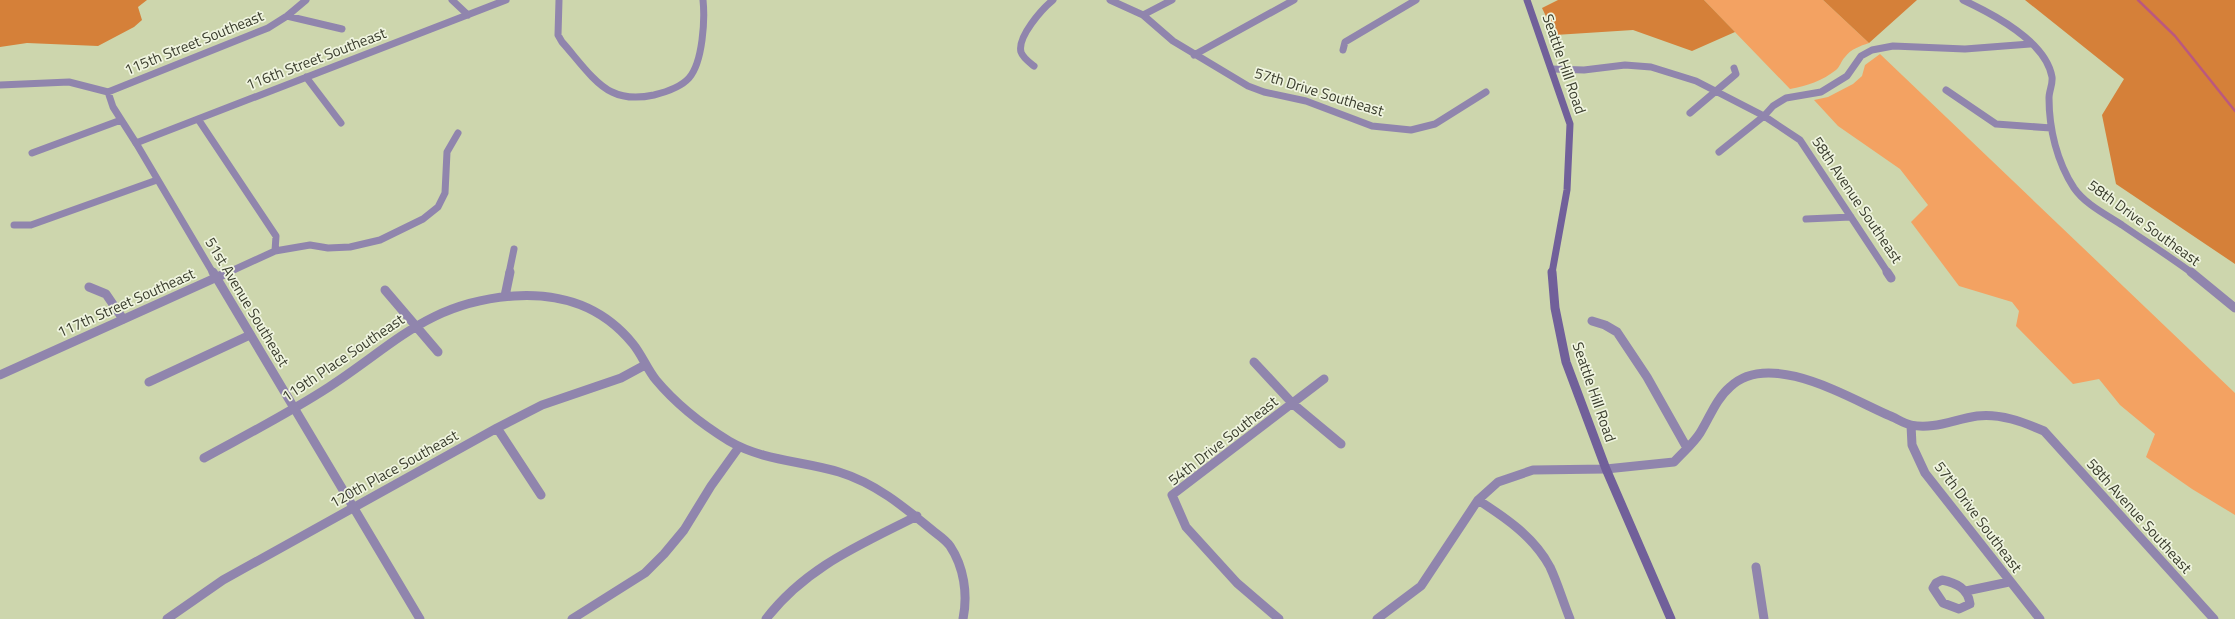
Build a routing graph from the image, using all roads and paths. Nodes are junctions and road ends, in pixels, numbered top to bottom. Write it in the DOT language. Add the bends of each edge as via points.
graph roads {
  1 [pos="306,0"];
  2 [pos="452,0"];
  3 [pos="506,0"];
  4 [pos="559,0"];
  5 [pos="703,0"];
  6 [pos="1051,0"];
  7 [pos="1110,0"];
  8 [pos="1172,0"];
  9 [pos="1294,0"];
  10 [pos="1416,0"];
  11 [pos="1527,0"];
  12 [pos="1963,0"];
  13 [pos="468,15"];
  14 [pos="1143,15"];
  15 [pos="287,16"];
  16 [pos="342,29"];
  17 [pos="2030,44"];
  18 [pos="1343,50"];
  19 [pos="1194,55"];
  20 [pos="1034,66"];
  21 [pos="1734,68"];
  22 [pos="1552,70"];
  23 [pos="306,78"];
  24 [pos="0,85"];
  25 [pos="1946,90"];
  26 [pos="108,92"];
  27 [pos="1486,92"];
  28 [pos="1717,92"];
  29 [pos="1690,113"];
  30 [pos="1764,116"];
  31 [pos="198,119"];
  32 [pos="121,120"];
  33 [pos="341,123"];
  34 [pos="2051,128"];
  35 [pos="458,133"];
  36 [pos="136,143"];
  37 [pos="1719,152"];
  38 [pos="32,153"];
  39 [pos="157,180"];
  40 [pos="1851,217"];
  41 [pos="1806,219"];
  42 [pos="14,225"];
  43 [pos="514,249"];
  44 [pos="275,250"];
  45 [pos="215,278"];
  46 [pos="1892,278"];
  47 [pos="89,286"];
  48 [pos="385,290"];
  49 [pos="505,296"];
  50 [pos="2235,308"];
  51 [pos="123,319"];
  52 [pos="1592,321"];
  53 [pos="414,326"];
  54 [pos="250,335"];
  55 [pos="438,352"];
  56 [pos="1254,362"];
  57 [pos="645,365"];
  58 [pos="0,375"];
  59 [pos="1324,379"];
  60 [pos="149,382"];
  61 [pos="1293,404"];
  62 [pos="295,409"];
  63 [pos="1911,425"];
  64 [pos="497,428"];
  65 [pos="1341,444"];
  66 [pos="740,447"];
  67 [pos="1687,448"];
  68 [pos="204,458"];
  69 [pos="1606,469"];
  70 [pos="541,495"];
  71 [pos="1478,500"];
  72 [pos="354,506"];
  73 [pos="917,516"];
  74 [pos="1756,567"];
  75 [pos="2009,582"];
  76 [pos="1966,591"];
  77 [pos="167,619"];
  78 [pos="420,619"];
  79 [pos="572,619"];
  80 [pos="766,619"];
  81 [pos="963,619"];
  82 [pos="1279,619"];
  83 [pos="1377,619"];
  84 [pos="1570,619"];
  85 [pos="1672,619"];
  86 [pos="1764,619"];
  87 [pos="2040,619"];
  88 [pos="2214,619"];
  1 -- 15 [label="street, 115th Street Southeast"];
  2 -- 13 [label="street"];
  3 -- 13 [label="street, 116th Street Southeast"];
  4 -- 5 [label="street" via="558,35 562,42 610,92 640,97 674,87 690,77 695,66 704,21"];
  6 -- 20 [label="street" via="1022,41 1021,51 1026,60"];
  7 -- 14 [label="street, 57th Drive Southeast"];
  8 -- 14 [label="street"];
  9 -- 19 [label="street"];
  10 -- 18 [label="street" via="1345,42"];
  11 -- 22 [label="main road, Seattle Hill Road"];
  12 -- 17 [label="street, 58th Drive Southeast" via="2014,28"];
  13 -- 23 [label="street, 116th Street Southeast"];
  14 -- 19 [label="street, 57th Drive Southeast"];
  15 -- 16 [label="street"];
  15 -- 26 [label="street, 115th Street Southeast" via="241,40"];
  17 -- 30 [label="street" via="1965,49 1893,46 1872,50 1861,56 1847,76 1821,92 1786,98 1773,106"];
  17 -- 34 [label="street, 58th Drive Southeast" via="2048,64 2053,78 2049,95"];
  19 -- 27 [label="street, 57th Drive Southeast" via="1248,86 1306,101 1372,126 1411,130 1435,124"];
  21 -- 28 [label="street" via="1736,74"];
  22 -- 28 [label="street, 58th Avenue Southeast" via="1588,70 1631,65 1654,68"];
  22 -- 69 [label="main road, Seattle Hill Road" via="1570,124 1567,190 1552,269 1555,308 1566,362"];
  23 -- 31 [label="street, 116th Street Southeast"];
  23 -- 33 [label="street"];
  24 -- 26 [label="street" via="68,82"];
  25 -- 34 [label="street" via="1996,124"];
  26 -- 32 [label="street, 51st Avenue Southeast"];
  28 -- 29 [label="street"];
  28 -- 30 [label="street, 58th Avenue Southeast"];
  30 -- 37 [label="street"];
  30 -- 40 [label="street, 58th Avenue Southeast" via="1800,140"];
  31 -- 36 [label="street, 116th Street Southeast"];
  31 -- 44 [label="street" via="276,236 278,243"];
  32 -- 36 [label="street, 51st Avenue Southeast"];
  32 -- 38 [label="street"];
  34 -- 50 [label="street, 58th Drive Southeast" via="2064,170 2076,190 2091,205 2177,262"];
  35 -- 44 [label="street, 117th Street Southeast" via="447,152 445,193 438,206 423,219 380,240 350,247 310,246"];
  36 -- 39 [label="street, 51st Avenue Southeast"];
  39 -- 42 [label="street" via="114,197 76,207 32,225"];
  39 -- 45 [label="street, 51st Avenue Southeast"];
  40 -- 41 [label="street"];
  40 -- 46 [label="street, 58th Avenue Southeast"];
  43 -- 49 [label="street"];
  44 -- 45 [label="street, 117th Street Southeast"];
  45 -- 51 [label="street, 117th Street Southeast"];
  45 -- 54 [label="street, 51st Avenue Southeast"];
  47 -- 51 [label="street" via="98,288 113,299"];
  48 -- 53 [label="street"];
  49 -- 53 [label="street, 119th Place Southeast" via="467,304"];
  49 -- 57 [label="street, 119th Place Southeast" via="553,296 576,301 598,311 634,345"];
  51 -- 58 [label="street, 117th Street Southeast"];
  52 -- 67 [label="street" via="1617,332 1647,377"];
  53 -- 55 [label="street"];
  53 -- 62 [label="street, 119th Place Southeast" via="349,375"];
  54 -- 60 [label="street"];
  54 -- 62 [label="street, 51st Avenue Southeast"];
  56 -- 61 [label="street"];
  57 -- 64 [label="street, 120th Place Southeast" via="621,378 542,405"];
  57 -- 66 [label="street, 119th Place Southeast" via="673,397 700,421"];
  59 -- 61 [label="street, 54th Drive Southeast"];
  61 -- 65 [label="street"];
  61 -- 82 [label="street, 54th Drive Southeast" via="1172,495 1186,528 1237,583"];
  62 -- 68 [label="street, 119th Place Southeast"];
  62 -- 72 [label="street, 51st Avenue Southeast"];
  63 -- 67 [label="street" via="1791,374 1769,372 1747,376 1731,385 1710,410 1699,434"];
  63 -- 75 [label="street, 57th Drive Southeast" via="1912,446 1925,473"];
  63 -- 88 [label="street, 58th Avenue Southeast" via="1944,424 1977,416 2000,416 2018,420 2044,431"];
  64 -- 70 [label="street"];
  64 -- 72 [label="street, 120th Place Southeast"];
  66 -- 73 [label="street, 119th Place Southeast" via="853,477 884,492"];
  66 -- 79 [label="street" via="711,486 684,530 664,554 645,572"];
  67 -- 69 [label="street" via="1674,462"];
  69 -- 71 [label="street" via="1533,470 1498,482"];
  69 -- 85 [label="main road, Seattle Hill Road"];
  71 -- 83 [label="street" via="1421,586"];
  71 -- 84 [label="street" via="1511,520 1529,537 1546,560"];
  72 -- 77 [label="street, 120th Place Southeast" via="223,580"];
  72 -- 78 [label="street, 51st Avenue Southeast"];
  73 -- 80 [label="street" via="836,558 802,580 773,607"];
  73 -- 81 [label="street, 119th Place Southeast" via="949,545 952,551 963,577 967,596 968,603"];
  74 -- 86 [label="street"];
  75 -- 76 [label="street"];
  75 -- 87 [label="street, 57th Drive Southeast"];
}
